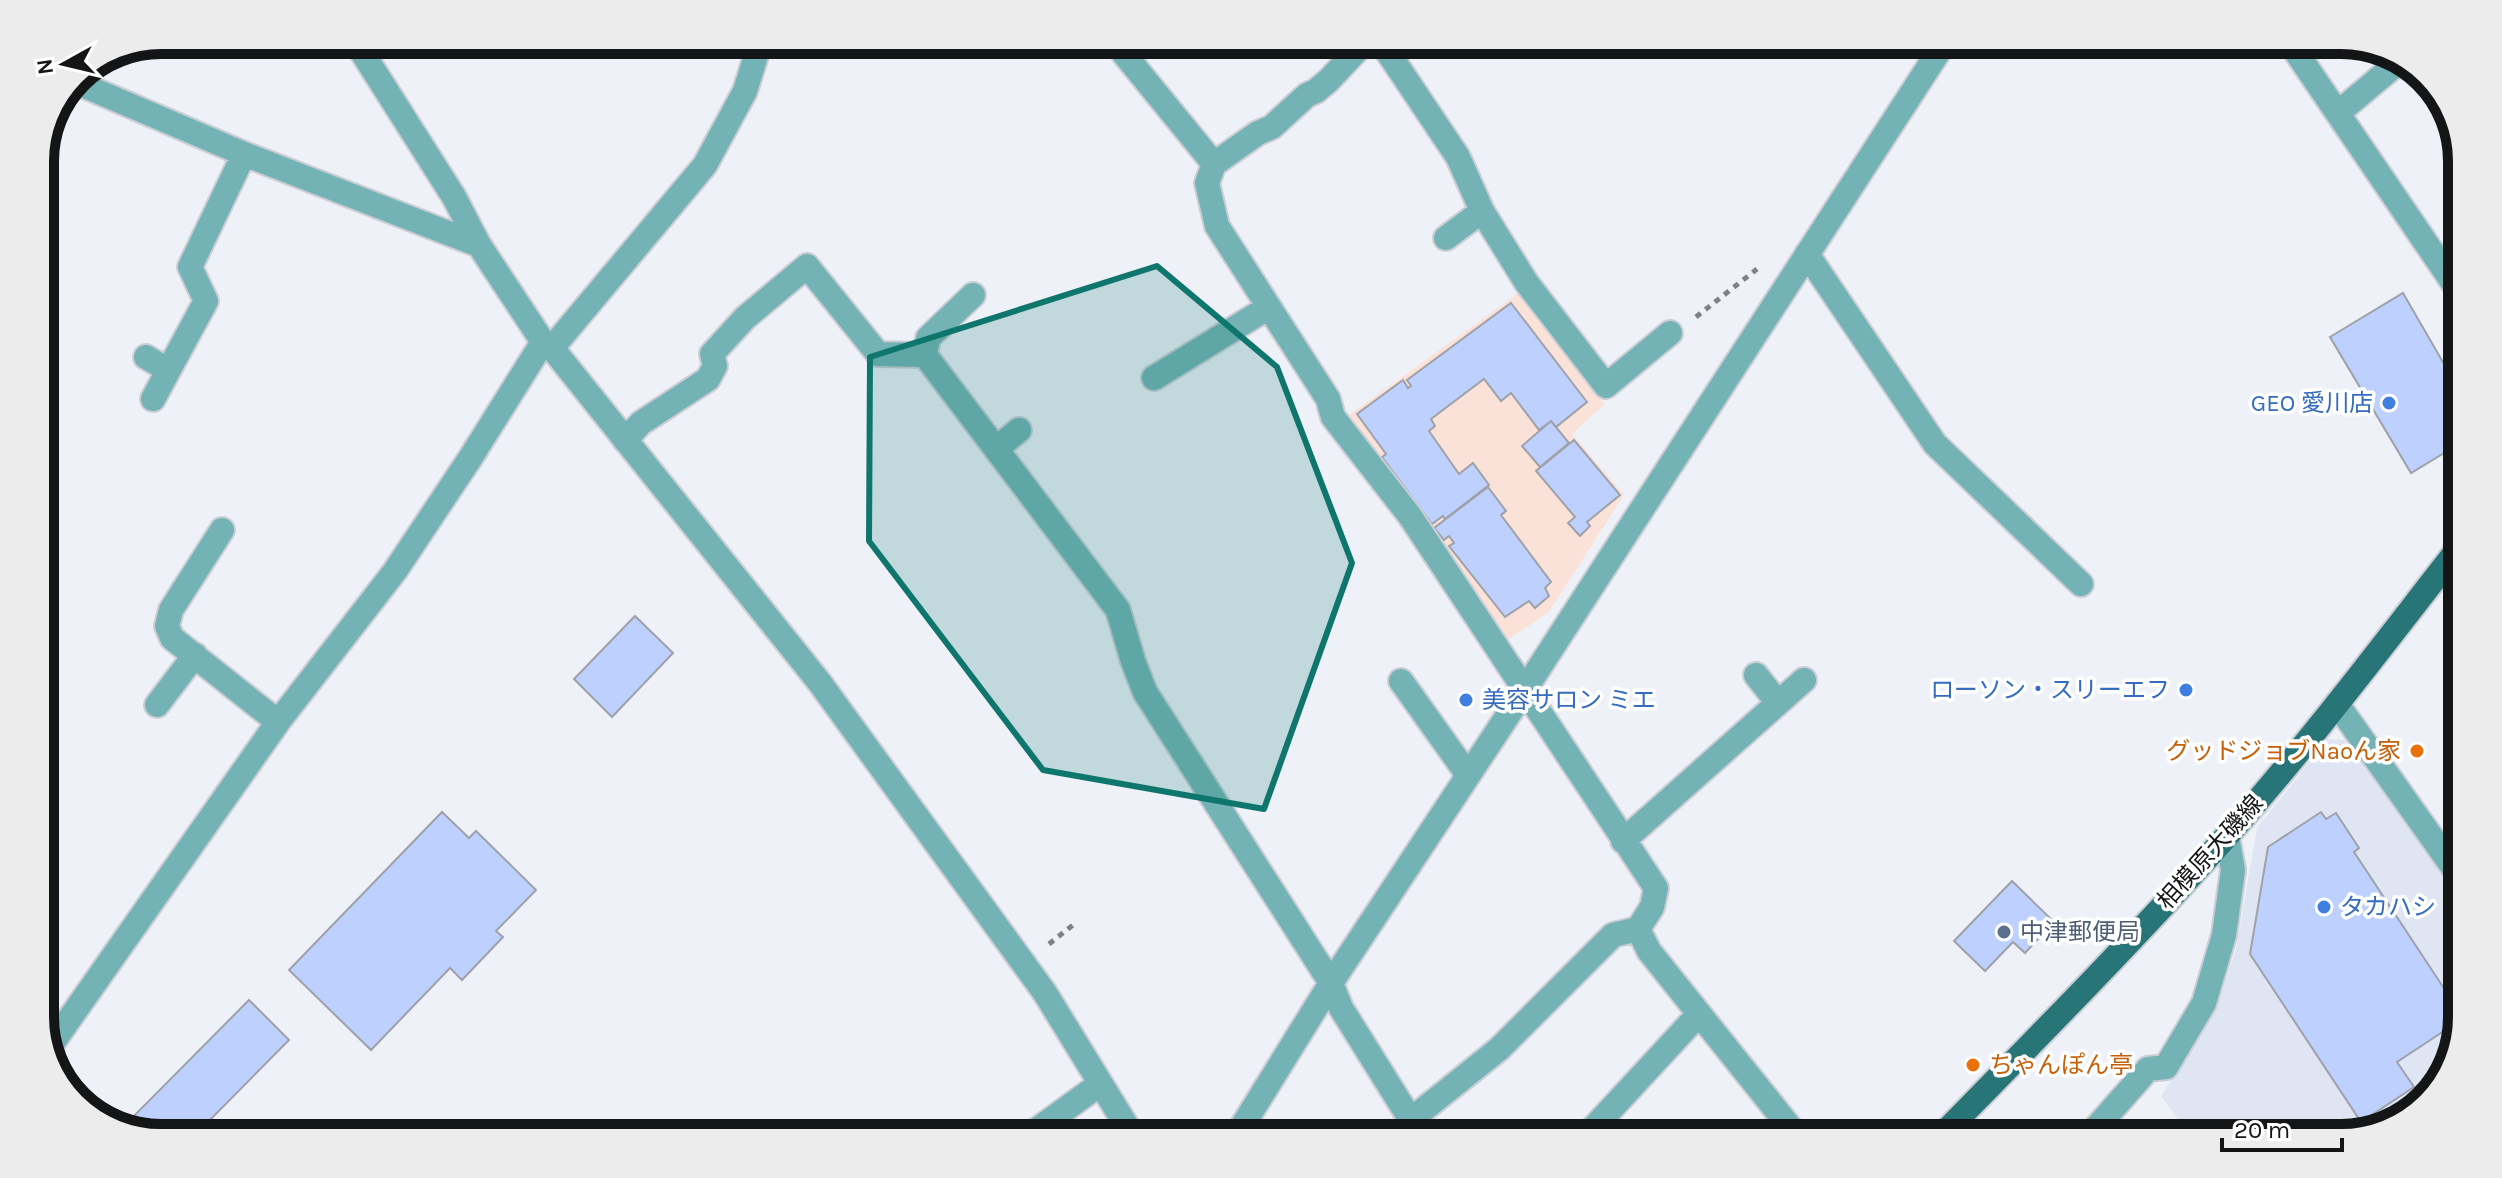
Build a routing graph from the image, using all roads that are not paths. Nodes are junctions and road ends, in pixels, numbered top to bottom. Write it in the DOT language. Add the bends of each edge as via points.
graph roads {
  1 [pos="363,54"];
  2 [pos="757,54"];
  3 [pos="1124,54"];
  4 [pos="1354,54"];
  5 [pos="1389,54"];
  6 [pos="1937,54"];
  7 [pos="2297,54"];
  8 [pos="2392,67"];
  9 [pos="104,94"];
  10 [pos="2338,113"];
  11 [pos="244,154"];
  12 [pos="1214,164"];
  13 [pos="1482,211"];
  14 [pos="1446,238"];
  15 [pos="479,245"];
  16 [pos="1803,262"];
  17 [pos="2448,275"];
  18 [pos="973,295"];
  19 [pos="1269,307"];
  20 [pos="1670,333"];
  21 [pos="547,345"];
  22 [pos="925,355"];
  23 [pos="146,357"];
  24 [pos="168,370"];
  25 [pos="1154,378"];
  26 [pos="153,399"];
  27 [pos="1019,430"];
  28 [pos="625,440"];
  29 [pos="996,449"];
  30 [pos="222,530"];
  31 [pos="2448,562"];
  32 [pos="2081,584"];
  33 [pos="195,655"];
  34 [pos="1756,675"];
  35 [pos="1804,680"];
  36 [pos="1401,681"];
  37 [pos="1526,688"];
  38 [pos="1778,703"];
  39 [pos="2337,704"];
  40 [pos="157,705"];
  41 [pos="278,722"];
  42 [pos="1468,775"];
  43 [pos="2227,836"];
  44 [pos="1623,841"];
  45 [pos="2448,860"];
  46 [pos="1638,929"];
  47 [pos="1331,983"];
  48 [pos="1698,1015"];
  49 [pos="56,1038"];
  50 [pos="1100,1084"];
  51 [pos="1045,1124"];
  52 [pos="1125,1124"];
  53 [pos="1244,1124"];
  54 [pos="1597,1124"];
  55 [pos="1787,1124"];
  56 [pos="1953,1124"];
  57 [pos="2099,1124"];
  1 -- 15 [label="street"];
  2 -- 21 [label="street" via="745,91 705,165"];
  3 -- 12 [label="street"];
  4 -- 12 [label="street" via="1272,127"];
  5 -- 13 [label="street" via="1458,157"];
  6 -- 16 [label="street"];
  7 -- 10 [label="street"];
  8 -- 10 [label="street"];
  9 -- 11 [label="street"];
  10 -- 17 [label="street"];
  11 -- 15 [label="street"];
  11 -- 24 [label="street" via="190,267 206,301"];
  12 -- 19 [label="street" via="1207,183 1217,226"];
  13 -- 14 [label="street"];
  13 -- 20 [label="street" via="1526,282 1606,386"];
  15 -- 21 [label="street"];
  16 -- 32 [label="street" via="1935,444"];
  16 -- 37 [label="street"];
  18 -- 22 [label="street" via="928,338"];
  19 -- 25 [label="street"];
  19 -- 37 [label="street" via="1328,399 1333,417 1410,516"];
  21 -- 28 [label="street"];
  21 -- 41 [label="street" via="395,571"];
  22 -- 28 [label="street" via="878,354 807,266 712,354 715,366 708,379 641,423"];
  22 -- 29 [label="street"];
  23 -- 24 [label="street"];
  24 -- 26 [label="street"];
  27 -- 29 [label="street"];
  28 -- 50 [label="street" via="820,683 1045,993"];
  29 -- 47 [label="street" via="1118,610 1145,692"];
  30 -- 33 [label="street" via="171,610 167,626 172,638"];
  31 -- 39 [label="main road, 相模原大磯線"];
  33 -- 40 [label="street"];
  33 -- 41 [label="street"];
  34 -- 38 [label="street"];
  35 -- 38 [label="street"];
  36 -- 42 [label="street"];
  37 -- 42 [label="street"];
  37 -- 44 [label="street"];
  38 -- 44 [label="street"];
  39 -- 43 [label="main road, 相模原大磯線"];
  39 -- 45 [label="street"];
  41 -- 49 [label="street"];
  42 -- 47 [label="street"];
  43 -- 56 [label="main road, 相模原大磯線"];
  43 -- 57 [label="street" via="2233,870 2224,935 2204,1003 2166,1067 2148,1069"];
  44 -- 46 [label="street" via="1656,888"];
  46 -- 47 [label="street" via="1613,935 1499,1049 1413,1118 1341,1008"];
  46 -- 48 [label="street"];
  47 -- 53 [label="street"];
  48 -- 54 [label="street"];
  48 -- 55 [label="street"];
  50 -- 51 [label="street"];
  50 -- 52 [label="street"];
}
